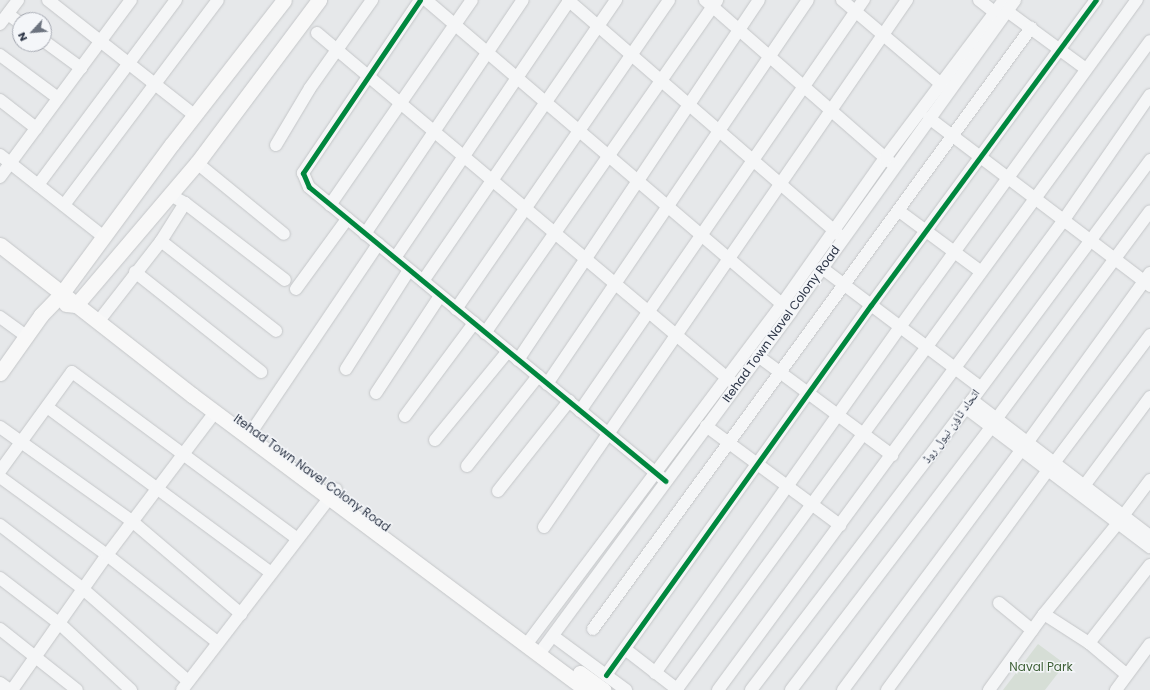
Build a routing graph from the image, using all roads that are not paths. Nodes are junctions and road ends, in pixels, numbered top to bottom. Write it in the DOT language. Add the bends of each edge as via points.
graph roads {
  1 [pos="18,0"];
  2 [pos="48,0"];
  3 [pos="131,0"];
  4 [pos="176,0"];
  5 [pos="218,0"];
  6 [pos="284,0"];
  7 [pos="319,0"];
  8 [pos="372,0"];
  9 [pos="420,0"];
  10 [pos="426,0"];
  11 [pos="472,0"];
  12 [pos="523,0"];
  13 [pos="569,0"];
  14 [pos="616,0"];
  15 [pos="669,0"];
  16 [pos="759,0"];
  17 [pos="808,0"];
  18 [pos="842,0"];
  19 [pos="864,0"];
  20 [pos="907,0"];
  21 [pos="979,0"];
  22 [pos="1015,0"];
  23 [pos="1096,0"];
  24 [pos="1137,0"];
  25 [pos="712,2"];
  26 [pos="1002,10"];
  27 [pos="856,12"];
  28 [pos="8,14"];
  29 [pos="12,17"];
  30 [pos="0,24"];
  31 [pos="455,25"];
  32 [pos="598,26"];
  33 [pos="1031,28"];
  34 [pos="739,30"];
  35 [pos="317,33"];
  36 [pos="883,35"];
  37 [pos="100,41"];
  38 [pos="1150,41"];
  39 [pos="52,47"];
  40 [pos="1060,49"];
  41 [pos="338,51"];
  42 [pos="487,53"];
  43 [pos="0,55"];
  44 [pos="631,55"];
  45 [pos="769,56"];
  46 [pos="129,64"];
  47 [pos="81,68"];
  48 [pos="1086,69"];
  49 [pos="367,76"];
  50 [pos="517,78"];
  51 [pos="661,81"];
  52 [pos="156,84"];
  53 [pos="804,86"];
  54 [pos="945,88"];
  55 [pos="1150,94"];
  56 [pos="58,98"];
  57 [pos="0,100"];
  58 [pos="546,102"];
  59 [pos="400,103"];
  60 [pos="689,105"];
  61 [pos="831,110"];
  62 [pos="194,115"];
  63 [pos="930,118"];
  64 [pos="36,128"];
  65 [pos="579,131"];
  66 [pos="719,131"];
  67 [pos="434,132"];
  68 [pos="953,136"];
  69 [pos="276,145"];
  70 [pos="0,155"];
  71 [pos="609,156"];
  72 [pos="464,157"];
  73 [pos="980,157"];
  74 [pos="885,158"];
  75 [pos="753,160"];
  76 [pos="1150,160"];
  77 [pos="10,163"];
  78 [pos="197,164"];
  79 [pos="895,166"];
  80 [pos="0,177"];
  81 [pos="1008,178"];
  82 [pos="492,180"];
  83 [pos="638,181"];
  84 [pos="780,184"];
  85 [pos="38,185"];
  86 [pos="170,196"];
  87 [pos="1034,199"];
  88 [pos="185,203"];
  89 [pos="64,205"];
  90 [pos="330,205"];
  91 [pos="668,206"];
  92 [pos="525,208"];
  93 [pos="899,211"];
  94 [pos="1150,211"];
  95 [pos="347,219"];
  96 [pos="1063,221"];
  97 [pos="833,230"];
  98 [pos="926,230"];
  99 [pos="555,233"];
  100 [pos="284,234"];
  101 [pos="365,234"];
  102 [pos="702,235"];
  103 [pos="104,236"];
  104 [pos="843,238"];
  105 [pos="161,241"];
  106 [pos="1090,242"];
  107 [pos="378,244"];
  108 [pos="0,245"];
  109 [pos="954,252"];
  110 [pos="395,258"];
  111 [pos="586,259"];
  112 [pos="729,259"];
  113 [pos="1114,260"];
  114 [pos="822,268"];
  115 [pos="409,270"];
  116 [pos="980,271"];
  117 [pos="135,272"];
  118 [pos="285,280"];
  119 [pos="1148,280"];
  120 [pos="423,281"];
  121 [pos="615,284"];
  122 [pos="845,285"];
  123 [pos="296,289"];
  124 [pos="440,296"];
  125 [pos="59,298"];
  126 [pos="871,305"];
  127 [pos="76,306"];
  128 [pos="786,308"];
  129 [pos="456,309"];
  130 [pos="649,312"];
  131 [pos="0,317"];
  132 [pos="97,317"];
  133 [pos="474,323"];
  134 [pos="900,327"];
  135 [pos="276,331"];
  136 [pos="485,333"];
  137 [pos="676,335"];
  138 [pos="1150,335"];
  139 [pos="26,336"];
  140 [pos="926,346"];
  141 [pos="508,351"];
  142 [pos="758,356"];
  143 [pos="518,360"];
  144 [pos="346,369"];
  145 [pos="955,369"];
  146 [pos="261,372"];
  147 [pos="0,373"];
  148 [pos="781,373"];
  149 [pos="726,377"];
  150 [pos="543,380"];
  151 [pos="736,385"];
  152 [pos="980,388"];
  153 [pos="376,393"];
  154 [pos="808,393"];
  155 [pos="1150,397"];
  156 [pos="568,401"];
  157 [pos="969,404"];
  158 [pos="47,407"];
  159 [pos="580,411"];
  160 [pos="215,412"];
  161 [pos="838,415"];
  162 [pos="405,416"];
  163 [pos="994,422"];
  164 [pos="706,426"];
  165 [pos="0,427"];
  166 [pos="251,433"];
  167 [pos="862,433"];
  168 [pos="608,434"];
  169 [pos="435,440"];
  170 [pos="21,442"];
  171 [pos="729,444"];
  172 [pos="1024,447"];
  173 [pos="182,453"];
  174 [pos="892,455"];
  175 [pos="757,464"];
  176 [pos="467,466"];
  177 [pos="1051,467"];
  178 [pos="0,470"];
  179 [pos="656,473"];
  180 [pos="0,477"];
  181 [pos="1150,480"];
  182 [pos="666,481"];
  183 [pos="787,486"];
  184 [pos="1084,486"];
  185 [pos="157,488"];
  186 [pos="498,491"];
  187 [pos="332,493"];
  188 [pos="811,504"];
  189 [pos="1120,520"];
  190 [pos="133,522"];
  191 [pos="0,525"];
  192 [pos="840,525"];
  193 [pos="544,527"];
  194 [pos="1150,536"];
  195 [pos="296,538"];
  196 [pos="1150,547"];
  197 [pos="107,555"];
  198 [pos="1150,565"];
  199 [pos="271,573"];
  200 [pos="0,578"];
  201 [pos="83,589"];
  202 [pos="999,603"];
  203 [pos="241,614"];
  204 [pos="1044,614"];
  205 [pos="60,624"];
  206 [pos="0,629"];
  207 [pos="593,629"];
  208 [pos="1032,630"];
  209 [pos="529,641"];
  210 [pos="217,642"];
  211 [pos="1089,642"];
  212 [pos="1150,644"];
  213 [pos="546,645"];
  214 [pos="624,649"];
  215 [pos="36,656"];
  216 [pos="655,673"];
  217 [pos="1126,674"];
  218 [pos="606,675"];
  219 [pos="0,682"];
  220 [pos="185,686"];
  221 [pos="11,690"];
  222 [pos="77,690"];
  223 [pos="131,690"];
  224 [pos="587,690"];
  225 [pos="603,690"];
  226 [pos="626,690"];
  227 [pos="677,690"];
  228 [pos="718,690"];
  229 [pos="751,690"];
  230 [pos="792,690"];
  231 [pos="843,690"];
  232 [pos="887,690"];
  233 [pos="990,690"];
  234 [pos="1116,690"];
  1 -- 28 [label="street"];
  2 -- 37 [label="street"];
  3 -- 37 [label="street"];
  4 -- 46 [label="street"];
  5 -- 52 [label="street"];
  6 -- 62 [label="main road"];
  7 -- 78 [label="main road"];
  8 -- 41 [label="street"];
  9 -- 49 [label="street"];
  10 -- 31 [label="street"];
  11 -- 31 [label="street"];
  12 -- 42 [label="street"];
  13 -- 32 [label="street"];
  13 -- 50 [label="street"];
  14 -- 32 [label="street"];
  15 -- 44 [label="street"];
  16 -- 34 [label="street"];
  17 -- 45 [label="street"];
  18 -- 27 [label="street"];
  19 -- 27 [label="street"];
  20 -- 36 [label="street"];
  21 -- 26 [label="street"];
  22 -- 26 [label="street, Itehad Town Navel Colony Road"];
  23 -- 40 [label="street"];
  24 -- 48 [label="street"];
  25 -- 34 [label="street"];
  25 -- 51 [label="street"];
  26 -- 33 [label="street"];
  26 -- 54 [label="street, Itehad Town Navel Colony Road"];
  27 -- 36 [label="street"];
  27 -- 53 [label="street"];
  28 -- 29 [label="street"];
  28 -- 30 [label="street"];
  31 -- 42 [label="street"];
  31 -- 59 [label="street"];
  32 -- 44 [label="street"];
  32 -- 58 [label="street"];
  33 -- 40 [label="street"];
  33 -- 68 [label="street"];
  34 -- 45 [label="street"];
  34 -- 60 [label="street"];
  35 -- 41 [label="street"];
  36 -- 54 [label="street"];
  36 -- 61 [label="street"];
  37 -- 46 [label="street"];
  37 -- 47 [label="street"];
  38 -- 87 [label="street"];
  39 -- 47 [label="street"];
  40 -- 48 [label="street"];
  40 -- 73 [label="street"];
  41 -- 49 [label="street"];
  41 -- 69 [label="street" via="310,88"];
  42 -- 50 [label="street"];
  42 -- 67 [label="street"];
  43 -- 56 [label="street"];
  44 -- 51 [label="street"];
  44 -- 65 [label="street"];
  45 -- 53 [label="street"];
  45 -- 66 [label="street"];
  46 -- 52 [label="street"];
  46 -- 85 [label="street"];
  47 -- 56 [label="street"];
  48 -- 81 [label="street"];
  49 -- 59 [label="street"];
  49 -- 90 [label="street" via="303,173 309,187"];
  50 -- 58 [label="street"];
  50 -- 72 [label="street"];
  51 -- 60 [label="street"];
  51 -- 71 [label="street"];
  52 -- 62 [label="street"];
  52 -- 89 [label="street"];
  53 -- 61 [label="street"];
  53 -- 75 [label="street"];
  54 -- 63 [label="street, Itehad Town Navel Colony Road"];
  54 -- 74 [label="street, Itehad Town Navel Colony Road"];
  55 -- 96 [label="street"];
  56 -- 64 [label="street"];
  57 -- 64 [label="street"];
  58 -- 65 [label="street"];
  58 -- 82 [label="street"];
  59 -- 67 [label="street"];
  59 -- 90 [label="street"];
  60 -- 66 [label="street"];
  60 -- 83 [label="street"];
  61 -- 74 [label="street"];
  61 -- 84 [label="street"];
  62 -- 103 [label="main road"];
  63 -- 68 [label="street"];
  63 -- 79 [label="street, Itehad Town Navel Colony Road"];
  64 -- 77 [label="street"];
  65 -- 71 [label="street"];
  65 -- 92 [label="street"];
  66 -- 75 [label="street"];
  66 -- 91 [label="street"];
  67 -- 72 [label="street"];
  67 -- 101 [label="street"];
  68 -- 73 [label="street"];
  68 -- 93 [label="street"];
  70 -- 77 [label="street"];
  71 -- 83 [label="street"];
  71 -- 99 [label="street"];
  72 -- 82 [label="street"];
  72 -- 110 [label="street"];
  73 -- 81 [label="street"];
  73 -- 98 [label="street"];
  74 -- 79 [label="street"];
  74 -- 97 [label="street, Itehad Town Navel Colony Road"];
  75 -- 84 [label="street"];
  75 -- 102 [label="street"];
  76 -- 106 [label="street, اتحاد ٹاؤن نیول روڈ"];
  77 -- 80 [label="street"];
  77 -- 85 [label="street"];
  78 -- 86 [label="main road"];
  78 -- 100 [label="street"];
  79 -- 104 [label="street, Itehad Town Navel Colony Road"];
  81 -- 87 [label="street"];
  81 -- 109 [label="street"];
  82 -- 92 [label="street"];
  82 -- 120 [label="street"];
  83 -- 91 [label="street"];
  83 -- 111 [label="street"];
  84 -- 97 [label="street"];
  84 -- 112 [label="street"];
  85 -- 89 [label="street"];
  86 -- 88 [label="street"];
  86 -- 127 [label="main road"];
  87 -- 96 [label="street"];
  87 -- 116 [label="street"];
  88 -- 105 [label="street"];
  88 -- 118 [label="street"];
  89 -- 103 [label="street"];
  90 -- 95 [label="street"];
  91 -- 102 [label="street"];
  91 -- 121 [label="street"];
  92 -- 99 [label="street"];
  92 -- 129 [label="street"];
  93 -- 98 [label="street"];
  93 -- 122 [label="street"];
  94 -- 113 [label="street"];
  95 -- 101 [label="street"];
  95 -- 123 [label="street"];
  96 -- 106 [label="street"];
  96 -- 145 [label="street"];
  97 -- 104 [label="street"];
  97 -- 128 [label="street, Itehad Town Navel Colony Road"];
  98 -- 109 [label="street"];
  98 -- 126 [label="street"];
  99 -- 111 [label="street"];
  99 -- 136 [label="street"];
  101 -- 107 [label="street"];
  102 -- 112 [label="street"];
  102 -- 130 [label="street"];
  103 -- 125 [label="main road"];
  104 -- 114 [label="street, Itehad Town Navel Colony Road"];
  105 -- 117 [label="street"];
  105 -- 135 [label="street"];
  106 -- 113 [label="street"];
  106 -- 152 [label="street, اتحاد ٹاؤن نیول روڈ"];
  107 -- 110 [label="street"];
  107 -- 166 [label="street"];
  108 -- 125 [label="main road"];
  109 -- 116 [label="street"];
  109 -- 134 [label="street"];
  110 -- 115 [label="street"];
  111 -- 121 [label="street"];
  111 -- 143 [label="street"];
  112 -- 128 [label="street"];
  112 -- 137 [label="street"];
  113 -- 119 [label="street"];
  113 -- 163 [label="street"];
  114 -- 122 [label="street"];
  114 -- 128 [label="street, Itehad Town Navel Colony Road"];
  115 -- 120 [label="street"];
  115 -- 144 [label="street"];
  116 -- 140 [label="street"];
  117 -- 132 [label="street"];
  117 -- 146 [label="street"];
  119 -- 172 [label="street"];
  120 -- 124 [label="street"];
  121 -- 130 [label="street"];
  121 -- 150 [label="street"];
  122 -- 126 [label="street"];
  122 -- 148 [label="street"];
  124 -- 129 [label="street"];
  124 -- 153 [label="street"];
  125 -- 127 [label="main road"];
  125 -- 139 [label="main road" via="41,315"];
  126 -- 134 [label="street"];
  126 -- 154 [label="street"];
  127 -- 132 [label="main road, Itehad Town Navel Colony Road"];
  128 -- 142 [label="street, Itehad Town Navel Colony Road"];
  128 -- 149 [label="street, Itehad Town Navel Colony Road"];
  129 -- 133 [label="street"];
  130 -- 137 [label="street"];
  130 -- 159 [label="street"];
  131 -- 139 [label="street"];
  132 -- 160 [label="main road, Itehad Town Navel Colony Road"];
  132 -- 166 [label="main road, Itehad Town Navel Colony Road"];
  133 -- 136 [label="street"];
  133 -- 162 [label="street"];
  134 -- 140 [label="street"];
  134 -- 161 [label="street"];
  136 -- 141 [label="street"];
  137 -- 149 [label="street"];
  137 -- 168 [label="street"];
  138 -- 177 [label="street"];
  139 -- 147 [label="main road"];
  140 -- 145 [label="street"];
  140 -- 167 [label="street"];
  141 -- 143 [label="street"];
  141 -- 169 [label="street"];
  142 -- 148 [label="street"];
  142 -- 151 [label="street, Itehad Town Navel Colony Road"];
  143 -- 150 [label="street"];
  145 -- 152 [label="street"];
  145 -- 174 [label="street"];
  148 -- 154 [label="street"];
  148 -- 171 [label="street"];
  149 -- 151 [label="street"];
  149 -- 179 [label="street, Itehad Town Navel Colony Road"];
  150 -- 156 [label="street"];
  150 -- 176 [label="street"];
  151 -- 164 [label="street, Itehad Town Navel Colony Road"];
  152 -- 157 [label="street, اتحاد ٹاؤن نیول روڈ"];
  154 -- 161 [label="street"];
  154 -- 175 [label="street"];
  155 -- 184 [label="street"];
  156 -- 159 [label="street"];
  156 -- 186 [label="street"];
  157 -- 163 [label="street"];
  157 -- 229 [label="street, اتحاد ٹاؤن نیول روڈ"];
  158 -- 170 [label="street"];
  158 -- 173 [label="street" via="72,372"];
  158 -- 185 [label="street"];
  159 -- 168 [label="street"];
  160 -- 166 [label="main road, Itehad Town Navel Colony Road"];
  160 -- 173 [label="street"];
  161 -- 167 [label="street"];
  161 -- 183 [label="street"];
  163 -- 172 [label="street"];
  163 -- 230 [label="street"];
  164 -- 171 [label="street"];
  164 -- 182 [label="street, Itehad Town Navel Colony Road"];
  165 -- 170 [label="street"];
  166 -- 187 [label="main road, Itehad Town Navel Colony Road"];
  167 -- 174 [label="street"];
  167 -- 188 [label="street"];
  168 -- 179 [label="street"];
  168 -- 193 [label="street"];
  170 -- 178 [label="street"];
  170 -- 190 [label="street"];
  171 -- 175 [label="street"];
  171 -- 207 [label="street"];
  172 -- 177 [label="street"];
  172 -- 231 [label="street"];
  173 -- 185 [label="street"];
  173 -- 195 [label="street"];
  174 -- 192 [label="street"];
  175 -- 183 [label="street"];
  175 -- 214 [label="street"];
  177 -- 184 [label="street"];
  177 -- 189 [label="street"];
  177 -- 232 [label="street"];
  179 -- 182 [label="street"];
  179 -- 209 [label="street, Itehad Town Navel Colony Road"];
  180 -- 197 [label="street"];
  181 -- 189 [label="street"];
  182 -- 213 [label="street, Itehad Town Navel Colony Road"];
  183 -- 188 [label="street"];
  183 -- 216 [label="street"];
  184 -- 189 [label="street"];
  185 -- 190 [label="street"];
  185 -- 199 [label="street"];
  187 -- 195 [label="street"];
  187 -- 209 [label="main road, Itehad Town Navel Colony Road"];
  188 -- 192 [label="street"];
  188 -- 227 [label="street"];
  189 -- 194 [label="street"];
  189 -- 196 [label="street"];
  189 -- 204 [label="street"];
  190 -- 197 [label="street"];
  190 -- 203 [label="street"];
  191 -- 201 [label="street"];
  192 -- 228 [label="street"];
  195 -- 199 [label="street"];
  197 -- 201 [label="street"];
  197 -- 210 [label="street"];
  198 -- 211 [label="street"];
  199 -- 203 [label="street"];
  200 -- 205 [label="street"];
  201 -- 205 [label="street"];
  201 -- 220 [label="street"];
  202 -- 208 [label="street"];
  203 -- 210 [label="street"];
  204 -- 208 [label="street"];
  204 -- 211 [label="street"];
  205 -- 215 [label="street"];
  205 -- 223 [label="street"];
  206 -- 215 [label="street"];
  208 -- 233 [label="street"];
  209 -- 213 [label="main road, Itehad Town Navel Colony Road"];
  210 -- 220 [label="street"];
  211 -- 217 [label="street"];
  212 -- 217 [label="street"];
  213 -- 218 [label="street"];
  213 -- 224 [label="main road, Itehad Town Navel Colony Road"];
  213 -- 225 [label="main road, Itehad Town Navel Colony Road"];
  214 -- 216 [label="street"];
  214 -- 218 [label="street"];
  215 -- 221 [label="street"];
  215 -- 222 [label="street"];
  216 -- 227 [label="street"];
  217 -- 234 [label="street"];
  218 -- 226 [label="street"];
  219 -- 221 [label="street"];
}
